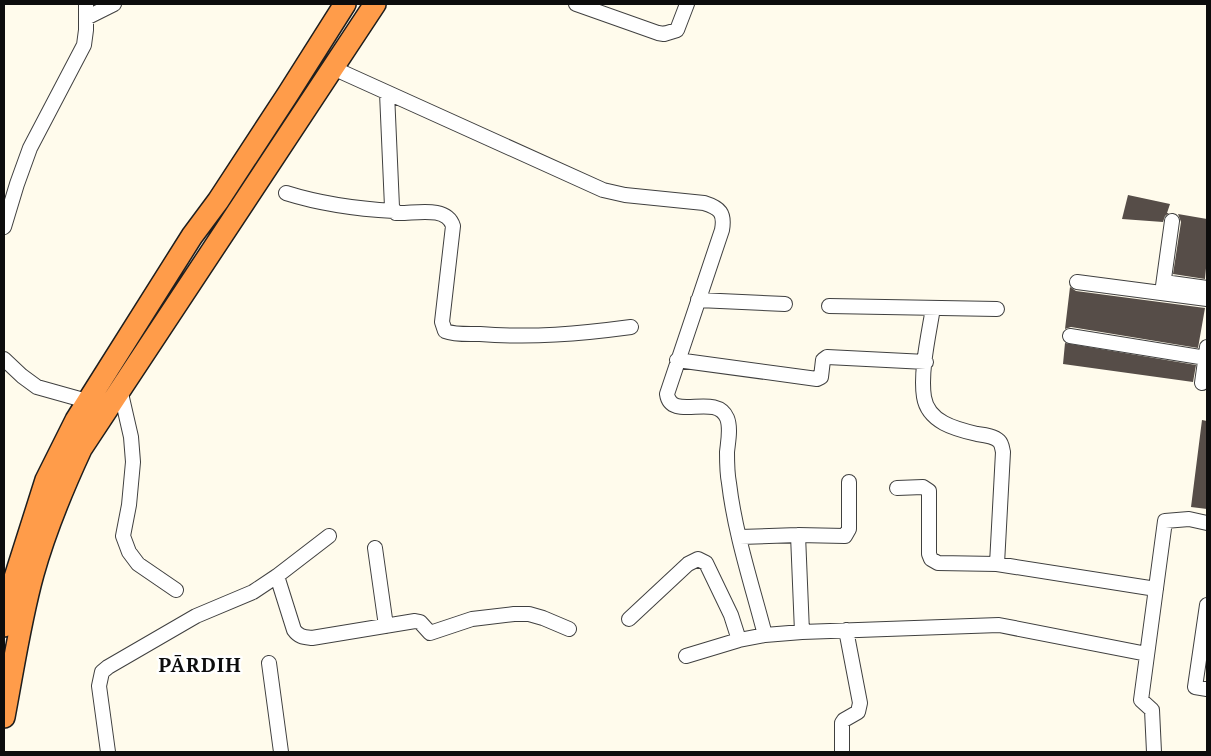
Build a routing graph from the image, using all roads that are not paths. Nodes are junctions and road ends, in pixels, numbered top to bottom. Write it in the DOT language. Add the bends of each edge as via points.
graph roads {
  1 [pos="86,4"];
  2 [pos="114,4"];
  3 [pos="346,4"];
  4 [pos="375,4"];
  5 [pos="576,4"];
  6 [pos="687,4"];
  7 [pos="86,18"];
  8 [pos="333,68"];
  9 [pos="387,93"];
  10 [pos="286,193"];
  11 [pos="394,211"];
  12 [pos="1172,221"];
  13 [pos="4,227"];
  14 [pos="192,236"];
  15 [pos="211,251"];
  16 [pos="1077,282"];
  17 [pos="1163,287"];
  18 [pos="1207,288"];
  19 [pos="1207,299"];
  20 [pos="698,300"];
  21 [pos="785,304"];
  22 [pos="829,306"];
  23 [pos="933,308"];
  24 [pos="997,310"];
  25 [pos="631,327"];
  26 [pos="1070,336"];
  27 [pos="1206,352"];
  28 [pos="4,358"];
  29 [pos="677,360"];
  30 [pos="926,362"];
  31 [pos="1202,383"];
  32 [pos="120,389"];
  33 [pos="87,401"];
  34 [pos="849,482"];
  35 [pos="898,488"];
  36 [pos="1207,523"];
  37 [pos="798,535"];
  38 [pos="329,536"];
  39 [pos="740,537"];
  40 [pos="375,548"];
  41 [pos="997,564"];
  42 [pos="277,576"];
  43 [pos="1156,589"];
  44 [pos="176,590"];
  45 [pos="1207,606"];
  46 [pos="629,619"];
  47 [pos="4,626"];
  48 [pos="386,626"];
  49 [pos="569,628"];
  50 [pos="846,630"];
  51 [pos="802,632"];
  52 [pos="765,635"];
  53 [pos="739,640"];
  54 [pos="1147,654"];
  55 [pos="686,656"];
  56 [pos="269,664"];
  57 [pos="1207,690"];
  58 [pos="4,717"];
  59 [pos="108,752"];
  60 [pos="281,752"];
  61 [pos="842,752"];
  62 [pos="1154,752"];
  1 -- 7 [label="street"];
  2 -- 7 [label="street"];
  3 -- 14 [label="highway"];
  4 -- 8 [label="highway"];
  5 -- 6 [label="street" via="664,34 677,30"];
  7 -- 13 [label="street" via="84,45 30,148"];
  8 -- 9 [label="street"];
  8 -- 15 [label="highway"];
  9 -- 11 [label="street"];
  9 -- 20 [label="street" via="603,190 714,206 724,221"];
  10 -- 11 [label="street" via="347,207"];
  11 -- 25 [label="street" via="437,213 451,220 453,226 442,322 445,331 546,336"];
  12 -- 17 [label="street"];
  14 -- 15 [label="highway"];
  14 -- 33 [label="highway"];
  15 -- 32 [label="highway"];
  16 -- 17 [label="street"];
  17 -- 18 [label="street"];
  17 -- 19 [label="street"];
  20 -- 21 [label="street"];
  20 -- 29 [label="street"];
  22 -- 23 [label="street"];
  23 -- 24 [label="street"];
  23 -- 30 [label="street"];
  26 -- 27 [label="street"];
  27 -- 31 [label="street"];
  28 -- 33 [label="street" via="37,387"];
  29 -- 30 [label="street" via="817,379 821,377 827,356"];
  29 -- 39 [label="street" via="667,389 669,402 678,407 712,407 727,417 728,481"];
  30 -- 41 [label="street" via="924,397 932,415 950,426 988,436 1001,444"];
  32 -- 44 [label="street" via="133,462 123,536 138,564"];
  32 -- 58 [label="highway" via="81,449 44,538 32,576"];
  33 -- 47 [label="highway" via="46,480 12,587"];
  34 -- 37 [label="street" via="847,534 840,538"];
  35 -- 41 [label="street" via="923,487 929,491 929,554 934,561"];
  36 -- 43 [label="street" via="1190,519 1165,521"];
  37 -- 39 [label="street"];
  37 -- 51 [label="street"];
  38 -- 42 [label="street"];
  39 -- 52 [label="street"];
  40 -- 48 [label="street"];
  41 -- 43 [label="street"];
  42 -- 48 [label="street" via="297,634 312,638"];
  42 -- 59 [label="street" via="253,592 196,616 102,672 99,686"];
  43 -- 54 [label="street"];
  45 -- 57 [label="street" via="1195,687"];
  46 -- 53 [label="street" via="688,564 698,559 706,563"];
  48 -- 49 [label="street" via="418,621 430,633 472,619 530,614"];
  50 -- 51 [label="street"];
  50 -- 54 [label="street" via="999,625"];
  50 -- 61 [label="street" via="860,703 858,712 842,723"];
  51 -- 52 [label="street"];
  52 -- 53 [label="street"];
  53 -- 55 [label="street"];
  54 -- 62 [label="street" via="1141,700 1152,710"];
  56 -- 60 [label="street"];
}
